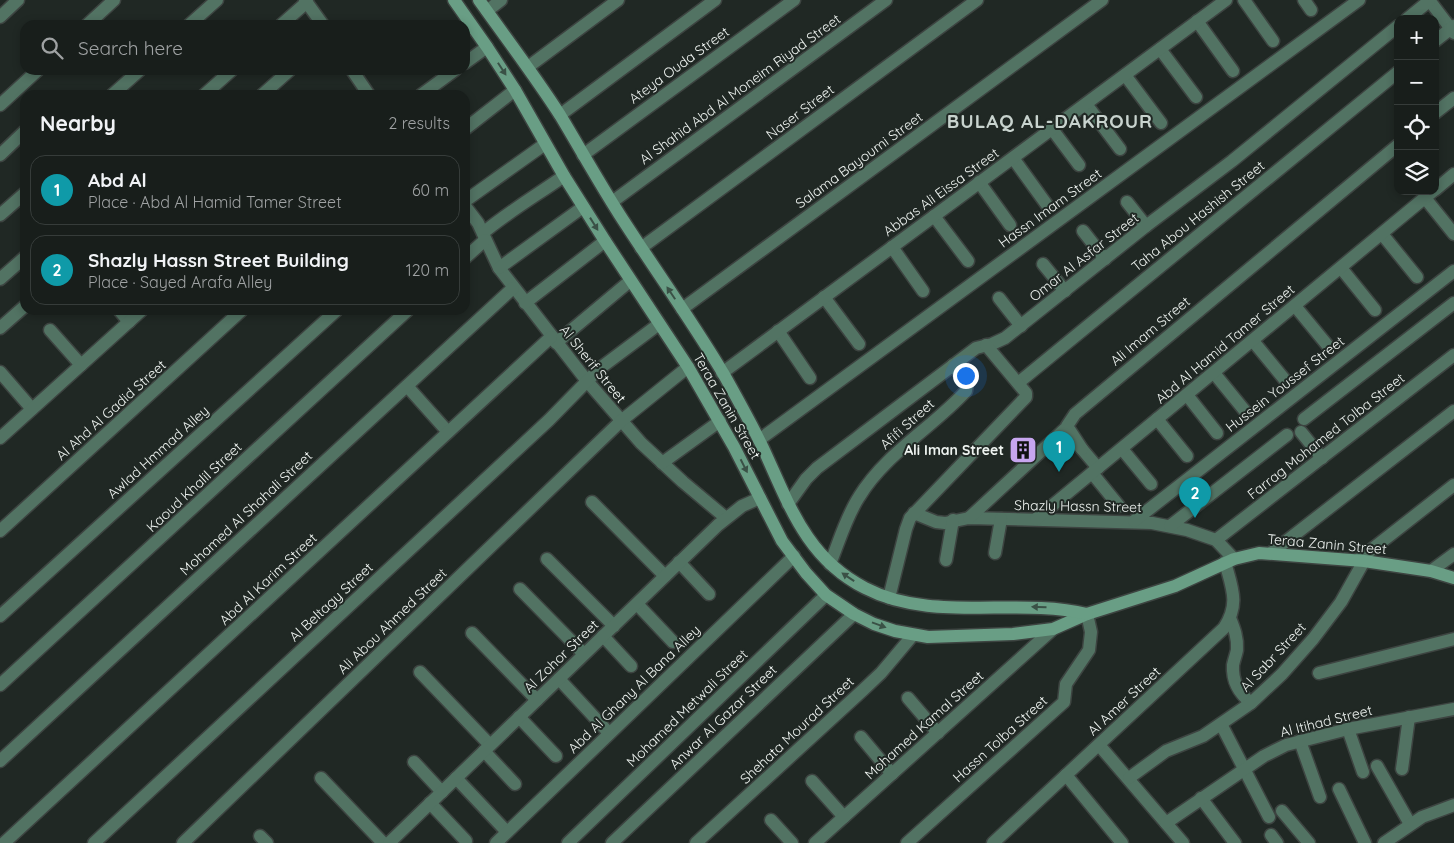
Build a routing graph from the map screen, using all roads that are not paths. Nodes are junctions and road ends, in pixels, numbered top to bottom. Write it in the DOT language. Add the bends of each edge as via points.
graph roads {
  1 [pos="18,0"];
  2 [pos="114,0"];
  3 [pos="216,0"];
  4 [pos="454,0"];
  5 [pos="479,0"];
  6 [pos="502,0"];
  7 [pos="618,0"];
  8 [pos="715,0"];
  9 [pos="794,0"];
  10 [pos="886,0"];
  11 [pos="977,0"];
  12 [pos="1102,0"];
  13 [pos="1226,0"];
  14 [pos="1244,0"];
  15 [pos="1359,0"];
  16 [pos="1429,0"];
  17 [pos="306,1"];
  18 [pos="487,11"];
  19 [pos="1412,15"];
  20 [pos="0,17"];
  21 [pos="92,20"];
  22 [pos="194,20"];
  23 [pos="286,20"];
  24 [pos="319,20"];
  25 [pos="468,20"];
  26 [pos="1197,21"];
  27 [pos="470,22"];
  28 [pos="1394,29"];
  29 [pos="1453,29"];
  30 [pos="1439,38"];
  31 [pos="1273,41"];
  32 [pos="487,46"];
  33 [pos="1160,49"];
  34 [pos="470,59"];
  35 [pos="528,67"];
  36 [pos="1233,71"];
  37 [pos="33,75"];
  38 [pos="134,75"];
  39 [pos="226,75"];
  40 [pos="284,75"];
  41 [pos="355,75"];
  42 [pos="448,75"];
  43 [pos="1125,75"];
  44 [pos="1394,75"];
  45 [pos="118,90"];
  46 [pos="210,90"];
  47 [pos="268,90"];
  48 [pos="366,90"];
  49 [pos="428,90"];
  50 [pos="515,90"];
  51 [pos="1196,97"];
  52 [pos="1454,98"];
  53 [pos="1086,104"];
  54 [pos="0,105"];
  55 [pos="1439,110"];
  56 [pos="560,116"];
  57 [pos="1161,123"];
  58 [pos="470,124"];
  59 [pos="1052,129"];
  60 [pos="20,136"];
  61 [pos="545,144"];
  62 [pos="1394,148"];
  63 [pos="1120,149"];
  64 [pos="0,155"];
  65 [pos="583,155"];
  66 [pos="1012,158"];
  67 [pos="1079,165"];
  68 [pos="1454,174"];
  69 [pos="564,176"];
  70 [pos="979,182"];
  71 [pos="1439,186"];
  72 [pos="1429,195"];
  73 [pos="1432,195"];
  74 [pos="20,197"];
  75 [pos="470,197"];
  76 [pos="612,202"];
  77 [pos="1127,202"];
  78 [pos="1047,205"];
  79 [pos="583,207"];
  80 [pos="470,212"];
  81 [pos="0,215"];
  82 [pos="934,216"];
  83 [pos="1010,225"];
  84 [pos="1146,226"];
  85 [pos="1083,231"];
  86 [pos="1382,234"];
  87 [pos="1454,234"];
  88 [pos="484,236"];
  89 [pos="605,241"];
  90 [pos="892,247"];
  91 [pos="641,248"];
  92 [pos="470,252"];
  93 [pos="1105,259"];
  94 [pos="20,261"];
  95 [pos="968,261"];
  96 [pos="1043,264"];
  97 [pos="499,268"];
  98 [pos="1341,268"];
  99 [pos="1454,271"];
  100 [pos="1417,277"];
  101 [pos="0,279"];
  102 [pos="630,281"];
  103 [pos="514,288"];
  104 [pos="923,291"];
  105 [pos="1065,291"];
  106 [pos="824,297"];
  107 [pos="999,298"];
  108 [pos="525,303"];
  109 [pos="1454,303"];
  110 [pos="1295,306"];
  111 [pos="682,309"];
  112 [pos="20,310"];
  113 [pos="1375,310"];
  114 [pos="123,315"];
  115 [pos="137,315"];
  116 [pos="237,315"];
  117 [pos="331,315"];
  118 [pos="403,315"];
  119 [pos="129,322"];
  120 [pos="660,324"];
  121 [pos="1021,326"];
  122 [pos="0,328"];
  123 [pos="50,330"];
  124 [pos="778,331"];
  125 [pos="554,340"];
  126 [pos="1253,340"];
  127 [pos="859,344"];
  128 [pos="986,345"];
  129 [pos="1328,346"];
  130 [pos="1454,355"];
  131 [pos="81,364"];
  132 [pos="953,365"];
  133 [pos="688,367"];
  134 [pos="0,372"];
  135 [pos="722,373"];
  136 [pos="1214,373"];
  137 [pos="810,378"];
  138 [pos="1285,380"];
  139 [pos="587,381"];
  140 [pos="1018,383"];
  141 [pos="407,386"];
  142 [pos="1187,395"];
  143 [pos="32,409"];
  144 [pos="1245,411"];
  145 [pos="1454,411"];
  146 [pos="1157,420"];
  147 [pos="621,421"];
  148 [pos="720,421"];
  149 [pos="448,432"];
  150 [pos="1217,433"];
  151 [pos="1287,435"];
  152 [pos="0,438"];
  153 [pos="759,440"];
  154 [pos="1082,449"];
  155 [pos="1122,449"];
  156 [pos="1187,456"];
  157 [pos="1322,458"];
  158 [pos="662,463"];
  159 [pos="1095,471"];
  160 [pos="1151,484"];
  161 [pos="1454,485"];
  162 [pos="760,498"];
  163 [pos="592,502"];
  164 [pos="788,504"];
  165 [pos="1119,506"];
  166 [pos="914,512"];
  167 [pos="726,518"];
  168 [pos="969,518"];
  169 [pos="1001,519"];
  170 [pos="1036,519"];
  171 [pos="953,520"];
  172 [pos="1134,521"];
  173 [pos="1170,526"];
  174 [pos="0,531"];
  175 [pos="1216,540"];
  176 [pos="995,553"];
  177 [pos="1271,553"];
  178 [pos="1454,554"];
  179 [pos="794,556"];
  180 [pos="547,559"];
  181 [pos="946,560"];
  182 [pos="1230,560"];
  183 [pos="1361,561"];
  184 [pos="679,562"];
  185 [pos="830,564"];
  186 [pos="1431,571"];
  187 [pos="665,576"];
  188 [pos="1454,578"];
  189 [pos="520,589"];
  190 [pos="709,594"];
  191 [pos="826,595"];
  192 [pos="889,598"];
  193 [pos="637,604"];
  194 [pos="854,614"];
  195 [pos="1087,614"];
  196 [pos="0,616"];
  197 [pos="1230,618"];
  198 [pos="614,626"];
  199 [pos="1053,629"];
  200 [pos="472,633"];
  201 [pos="914,635"];
  202 [pos="603,636"];
  203 [pos="1454,639"];
  204 [pos="673,642"];
  205 [pos="584,654"];
  206 [pos="631,666"];
  207 [pos="420,672"];
  208 [pos="1319,673"];
  209 [pos="559,679"];
  210 [pos="0,685"];
  211 [pos="908,698"];
  212 [pos="536,700"];
  213 [pos="1251,703"];
  214 [pos="1454,709"];
  215 [pos="519,717"];
  216 [pos="1409,717"];
  217 [pos="1221,724"];
  218 [pos="1348,729"];
  219 [pos="609,733"];
  220 [pos="938,733"];
  221 [pos="861,737"];
  222 [pos="1300,741"];
  223 [pos="1099,745"];
  224 [pos="487,748"];
  225 [pos="556,756"];
  226 [pos="0,761"];
  227 [pos="414,762"];
  228 [pos="1377,766"];
  229 [pos="1244,769"];
  230 [pos="1402,769"];
  231 [pos="1362,772"];
  232 [pos="892,774"];
  233 [pos="1066,775"];
  234 [pos="321,778"];
  235 [pos="456,778"];
  236 [pos="1129,778"];
  237 [pos="812,781"];
  238 [pos="515,784"];
  239 [pos="1339,790"];
  240 [pos="442,792"];
  241 [pos="1320,797"];
  242 [pos="1201,798"];
  243 [pos="430,803"];
  244 [pos="1454,805"];
  245 [pos="1282,812"];
  246 [pos="1269,817"];
  247 [pos="844,818"];
  248 [pos="771,820"];
  249 [pos="1166,822"];
  250 [pos="1410,824"];
  251 [pos="507,832"];
  252 [pos="466,841"];
  253 [pos="4,843"];
  254 [pos="94,843"];
  255 [pos="183,843"];
  256 [pos="383,843"];
  257 [pos="388,843"];
  258 [pos="496,843"];
  259 [pos="568,843"];
  260 [pos="612,843"];
  261 [pos="696,843"];
  262 [pos="792,843"];
  263 [pos="815,843"];
  264 [pos="907,843"];
  265 [pos="993,843"];
  266 [pos="1122,843"];
  267 [pos="1183,843"];
  268 [pos="1235,843"];
  269 [pos="1308,843"];
  270 [pos="1365,843"];
  271 [pos="1384,843"];
  1 -- 20 [label="street"];
  2 -- 21 [label="street"];
  3 -- 22 [label="street"];
  4 -- 25 [label="street, Teraa Zanin Street"];
  5 -- 18 [label="street, Teraa Zanin Street"];
  6 -- 18 [label="street"];
  7 -- 35 [label="street"];
  8 -- 56 [label="street"];
  9 -- 65 [label="street, Ateya Ouda Street"];
  10 -- 76 [label="street, Al Shahid Abd Al Moneim Riyad Street"];
  11 -- 91 [label="street, Naser Street"];
  12 -- 111 [label="street, Salama Bayoumi Street"];
  13 -- 26 [label="street, Abbas Ali Eissa Street"];
  14 -- 31 [label="street"];
  15 -- 153 [label="street, Hassn Imam Street"];
  16 -- 19 [label="street"];
  16 -- 29 [label="street"];
  17 -- 23 [label="street"];
  17 -- 24 [label="street"];
  18 -- 35 [label="street, Teraa Zanin Street"];
  26 -- 33 [label="street, Abbas Ali Eissa Street"];
  26 -- 36 [label="street"];
  27 -- 32 [label="street, Teraa Zanin Street"];
  28 -- 84 [label="street, Omar Al Asfar Street" via="1232,161"];
  29 -- 30 [label="street"];
  32 -- 34 [label="street"];
  32 -- 50 [label="street, Teraa Zanin Street, one-way"];
  33 -- 43 [label="street, Abbas Ali Eissa Street"];
  33 -- 51 [label="street"];
  35 -- 56 [label="street, Teraa Zanin Street"];
  37 -- 54 [label="street"];
  38 -- 45 [label="street"];
  39 -- 46 [label="street"];
  40 -- 47 [label="street"];
  41 -- 48 [label="street"];
  42 -- 49 [label="street"];
  43 -- 53 [label="street, Abbas Ali Eissa Street"];
  43 -- 57 [label="street"];
  44 -- 140 [label="street, Taha Abou Hashish Street"];
  50 -- 58 [label="street"];
  50 -- 61 [label="street, Teraa Zanin Street"];
  52 -- 55 [label="street"];
  53 -- 59 [label="street, Abbas Ali Eissa Street"];
  53 -- 63 [label="street"];
  56 -- 65 [label="street, Teraa Zanin Street"];
  59 -- 66 [label="street, Abbas Ali Eissa Street"];
  59 -- 67 [label="street"];
  60 -- 64 [label="street"];
  61 -- 69 [label="street, Teraa Zanin Street"];
  61 -- 75 [label="street"];
  62 -- 154 [label="street, Ali Imam Street" via="1075,414 1067,426"];
  65 -- 76 [label="street, Teraa Zanin Street"];
  66 -- 70 [label="street, Abbas Ali Eissa Street"];
  66 -- 78 [label="street"];
  68 -- 71 [label="street, Abd Al Hamid Tamer Street"];
  69 -- 79 [label="street, Teraa Zanin Street"];
  69 -- 88 [label="street" via="500,218"];
  70 -- 82 [label="street, Abbas Ali Eissa Street"];
  70 -- 83 [label="street"];
  72 -- 86 [label="street, Abd Al Hamid Tamer Street"];
  73 -- 87 [label="street"];
  74 -- 81 [label="street"];
  76 -- 91 [label="street, Teraa Zanin Street"];
  77 -- 84 [label="street"];
  79 -- 89 [label="street, Teraa Zanin Street, one-way"];
  79 -- 97 [label="street"];
  80 -- 88 [label="street, Al Sherif Street"];
  82 -- 90 [label="street, Abbas Ali Eissa Street"];
  82 -- 95 [label="street"];
  84 -- 93 [label="street, Omar Al Asfar Street"];
  85 -- 93 [label="street"];
  86 -- 98 [label="street, Abd Al Hamid Tamer Street"];
  86 -- 100 [label="street"];
  88 -- 92 [label="street"];
  88 -- 97 [label="street, Al Sherif Street"];
  89 -- 102 [label="street, Teraa Zanin Street"];
  89 -- 108 [label="street"];
  90 -- 104 [label="street"];
  90 -- 106 [label="street, Abbas Ali Eissa Street"];
  111 -- 91 [label="street, Teraa Zanin Street, one-way"];
  93 -- 105 [label="street, Omar Al Asfar Street"];
  94 -- 101 [label="street"];
  96 -- 105 [label="street"];
  97 -- 103 [label="street, Al Sherif Street"];
  98 -- 110 [label="street, Abd Al Hamid Tamer Street"];
  98 -- 113 [label="street"];
  99 -- 172 [label="street, Hussein Youssef Street"];
  102 -- 120 [label="street, Teraa Zanin Street"];
  102 -- 125 [label="street, Abd Al Karim Street"];
  103 -- 108 [label="street, Al Sherif Street"];
  103 -- 141 [label="street, Mohamed Al Shahali Street"];
  105 -- 121 [label="street, Omar Al Asfar Street"];
  106 -- 124 [label="street, Abbas Ali Eissa Street"];
  106 -- 127 [label="street"];
  107 -- 121 [label="street"];
  108 -- 125 [label="street, Al Sherif Street"];
  109 -- 157 [label="street" via="1302,426"];
  110 -- 126 [label="street, Abd Al Hamid Tamer Street"];
  110 -- 129 [label="street"];
  111 -- 135 [label="street, Teraa Zanin Street"];
  112 -- 122 [label="street"];
  114 -- 119 [label="street"];
  115 -- 119 [label="street"];
  116 -- 174 [label="street, Al Ahd Al Gadid Street"];
  117 -- 196 [label="street, Awlad Hmmad Alley"];
  118 -- 210 [label="street, Kaoud Khalil Street"];
  119 -- 131 [label="street"];
  120 -- 133 [label="street, Teraa Zanin Street"];
  120 -- 139 [label="street, Al Beltagy Street" via="606,362"];
  121 -- 128 [label="street, Omar Al Asfar Street" via="999,341"];
  123 -- 131 [label="street"];
  124 -- 135 [label="street, Abbas Ali Eissa Street"];
  124 -- 137 [label="street"];
  125 -- 139 [label="street, Al Sherif Street"];
  125 -- 149 [label="street, Abd Al Karim Street"];
  126 -- 136 [label="street, Abd Al Hamid Tamer Street"];
  126 -- 138 [label="street"];
  128 -- 132 [label="street, Omar Al Asfar Street" via="976,348"];
  128 -- 140 [label="street"];
  130 -- 157 [label="street, Farrag Mohamed Tolba Street"];
  131 -- 143 [label="street"];
  132 -- 164 [label="street, Omar Al Asfar Street" via="813,472"];
  132 -- 185 [label="street, Afifi Street" via="967,384 966,391 876,474 852,508"];
  133 -- 147 [label="street, Ali Abou Ahmed Street"];
  133 -- 148 [label="street, Teraa Zanin Street"];
  134 -- 143 [label="street"];
  135 -- 153 [label="street, Teraa Zanin Street"];
  136 -- 142 [label="street, Abd Al Hamid Tamer Street"];
  136 -- 144 [label="street"];
  139 -- 147 [label="street, Al Sherif Street"];
  139 -- 254 [label="street, Al Beltagy Street"];
  140 -- 166 [label="street" via="1026,394 1025,399"];
  141 -- 149 [label="street"];
  141 -- 226 [label="street, Mohamed Al Shahali Street"];
  142 -- 146 [label="street, Abd Al Hamid Tamer Street"];
  142 -- 150 [label="street"];
  143 -- 152 [label="street"];
  145 -- 177 [label="street"];
  146 -- 155 [label="street, Abd Al Hamid Tamer Street"];
  146 -- 156 [label="street"];
  147 -- 158 [label="street, Al Sherif Street"];
  147 -- 255 [label="street, Ali Abou Ahmed Street"];
  148 -- 158 [label="street"];
  148 -- 162 [label="street, Teraa Zanin Street, one-way"];
  149 -- 253 [label="street, Abd Al Karim Street"];
  151 -- 173 [label="street"];
  153 -- 164 [label="street, Teraa Zanin Street"];
  154 -- 159 [label="street"];
  154 -- 168 [label="street" via="1065,429"];
  155 -- 159 [label="street, Abd Al Hamid Tamer Street"];
  155 -- 160 [label="street"];
  157 -- 175 [label="street, Farrag Mohamed Tolba Street"];
  158 -- 167 [label="street, Al Sherif Street"];
  159 -- 165 [label="street"];
  159 -- 170 [label="street, Abd Al Hamid Tamer Street"];
  161 -- 183 [label="street"];
  162 -- 167 [label="street, Al Zohor Street"];
  162 -- 179 [label="street, Teraa Zanin Street" via="782,541"];
  163 -- 187 [label="street"];
  164 -- 185 [label="street, Teraa Zanin Street" via="813,546"];
  166 -- 171 [label="street, Shazly Hassn Street" via="936,522"];
  166 -- 192 [label="street" via="906,529"];
  167 -- 184 [label="street, Al Zohor Street"];
  168 -- 169 [label="street, Shazly Hassn Street"];
  168 -- 171 [label="street, Shazly Hassn Street"];
  169 -- 170 [label="street, Shazly Hassn Street"];
  169 -- 176 [label="street"];
  170 -- 172 [label="street, Shazly Hassn Street"];
  171 -- 181 [label="street"];
  172 -- 173 [label="street, Shazly Hassn Street"];
  173 -- 175 [label="street, Shazly Hassn Street"];
  175 -- 182 [label="street, Shazly Hassn Street"];
  177 -- 182 [label="street, Teraa Zanin Street"];
  177 -- 183 [label="street, Teraa Zanin Street"];
  178 -- 186 [label="street"];
  179 -- 191 [label="street, Teraa Zanin Street"];
  179 -- 219 [label="street, Abd Al Ghany Al Bana Alley"];
  180 -- 198 [label="street"];
  182 -- 195 [label="street, Teraa Zanin Street" via="1175,586"];
  182 -- 197 [label="street" via="1234,607"];
  183 -- 186 [label="street, Teraa Zanin Street"];
  183 -- 213 [label="street, Al Sabr Street" via="1341,602 1282,674"];
  184 -- 187 [label="street, Al Zohor Street"];
  184 -- 190 [label="street"];
  192 -- 185 [label="street, Teraa Zanin Street, one-way" via="864,588"];
  186 -- 188 [label="street, Teraa Zanin Street"];
  187 -- 193 [label="street, Al Zohor Street"];
  189 -- 205 [label="street"];
  191 -- 194 [label="street, Teraa Zanin Street"];
  191 -- 259 [label="street, Mohamed Metwali Street"];
  195 -- 192 [label="street, Teraa Zanin Street, one-way" via="1042,606 925,606"];
  193 -- 198 [label="street, Al Zohor Street"];
  193 -- 204 [label="street"];
  194 -- 201 [label="street, Teraa Zanin Street, one-way" via="874,624"];
  194 -- 260 [label="street, Anwar Al Gazar Street"];
  195 -- 199 [label="street, Teraa Zanin Street"];
  195 -- 264 [label="street, Hassn Tolba Street" via="1091,632 1089,650 1066,684 1064,702"];
  197 -- 213 [label="street" via="1236,633 1237,649 1233,676 1236,687"];
  197 -- 223 [label="street, Al Amer Street" via="1224,628"];
  198 -- 202 [label="street, Al Zohor Street"];
  199 -- 201 [label="street, Teraa Zanin Street" via="950,637"];
  199 -- 220 [label="street, Mohamed Kamal Street"];
  200 -- 212 [label="street"];
  201 -- 261 [label="street, Shehata Mourad Street" via="863,690"];
  202 -- 205 [label="street, Al Zohor Street"];
  202 -- 206 [label="street"];
  203 -- 208 [label="street"];
  205 -- 209 [label="street, Al Zohor Street"];
  207 -- 224 [label="street"];
  209 -- 212 [label="street, Al Zohor Street"];
  209 -- 219 [label="street"];
  211 -- 220 [label="street"];
  212 -- 215 [label="street, Al Zohor Street"];
  213 -- 217 [label="street, Al Sabr Street"];
  214 -- 216 [label="street, Al Itihad Street"];
  215 -- 224 [label="street, Al Zohor Street"];
  215 -- 225 [label="street"];
  216 -- 218 [label="street, Al Itihad Street"];
  216 -- 230 [label="street"];
  217 -- 229 [label="street"];
  217 -- 236 [label="street, Al Sabr Street" via="1203,736 1172,747"];
  218 -- 222 [label="street, Al Itihad Street"];
  218 -- 231 [label="street"];
  219 -- 251 [label="street, Abd Al Ghany Al Bana Alley"];
  220 -- 232 [label="street, Mohamed Kamal Street"];
  221 -- 232 [label="street"];
  222 -- 229 [label="street, Al Itihad Street" via="1278,748"];
  222 -- 241 [label="street"];
  223 -- 233 [label="street, Al Amer Street"];
  223 -- 236 [label="street"];
  224 -- 235 [label="street, Al Zohor Street"];
  224 -- 238 [label="street"];
  227 -- 240 [label="street"];
  228 -- 250 [label="street"];
  229 -- 242 [label="street, Al Itihad Street"];
  229 -- 246 [label="street"];
  232 -- 247 [label="street, Mohamed Kamal Street"];
  233 -- 265 [label="street, Al Amer Street"];
  233 -- 266 [label="street"];
  234 -- 256 [label="street"];
  235 -- 240 [label="street, Al Zohor Street"];
  235 -- 251 [label="street"];
  236 -- 249 [label="street"];
  237 -- 247 [label="street"];
  239 -- 270 [label="street"];
  240 -- 243 [label="street, Al Zohor Street"];
  242 -- 249 [label="street, Al Itihad Street"];
  242 -- 268 [label="street"];
  243 -- 252 [label="street"];
  243 -- 257 [label="street, Al Zohor Street"];
  244 -- 250 [label="street"];
  245 -- 269 [label="street"];
  247 -- 263 [label="street, Mohamed Kamal Street"];
  248 -- 262 [label="street"];
  249 -- 267 [label="street"];
  250 -- 271 [label="street"];
  251 -- 258 [label="street, Abd Al Ghany Al Bana Alley"];
}
